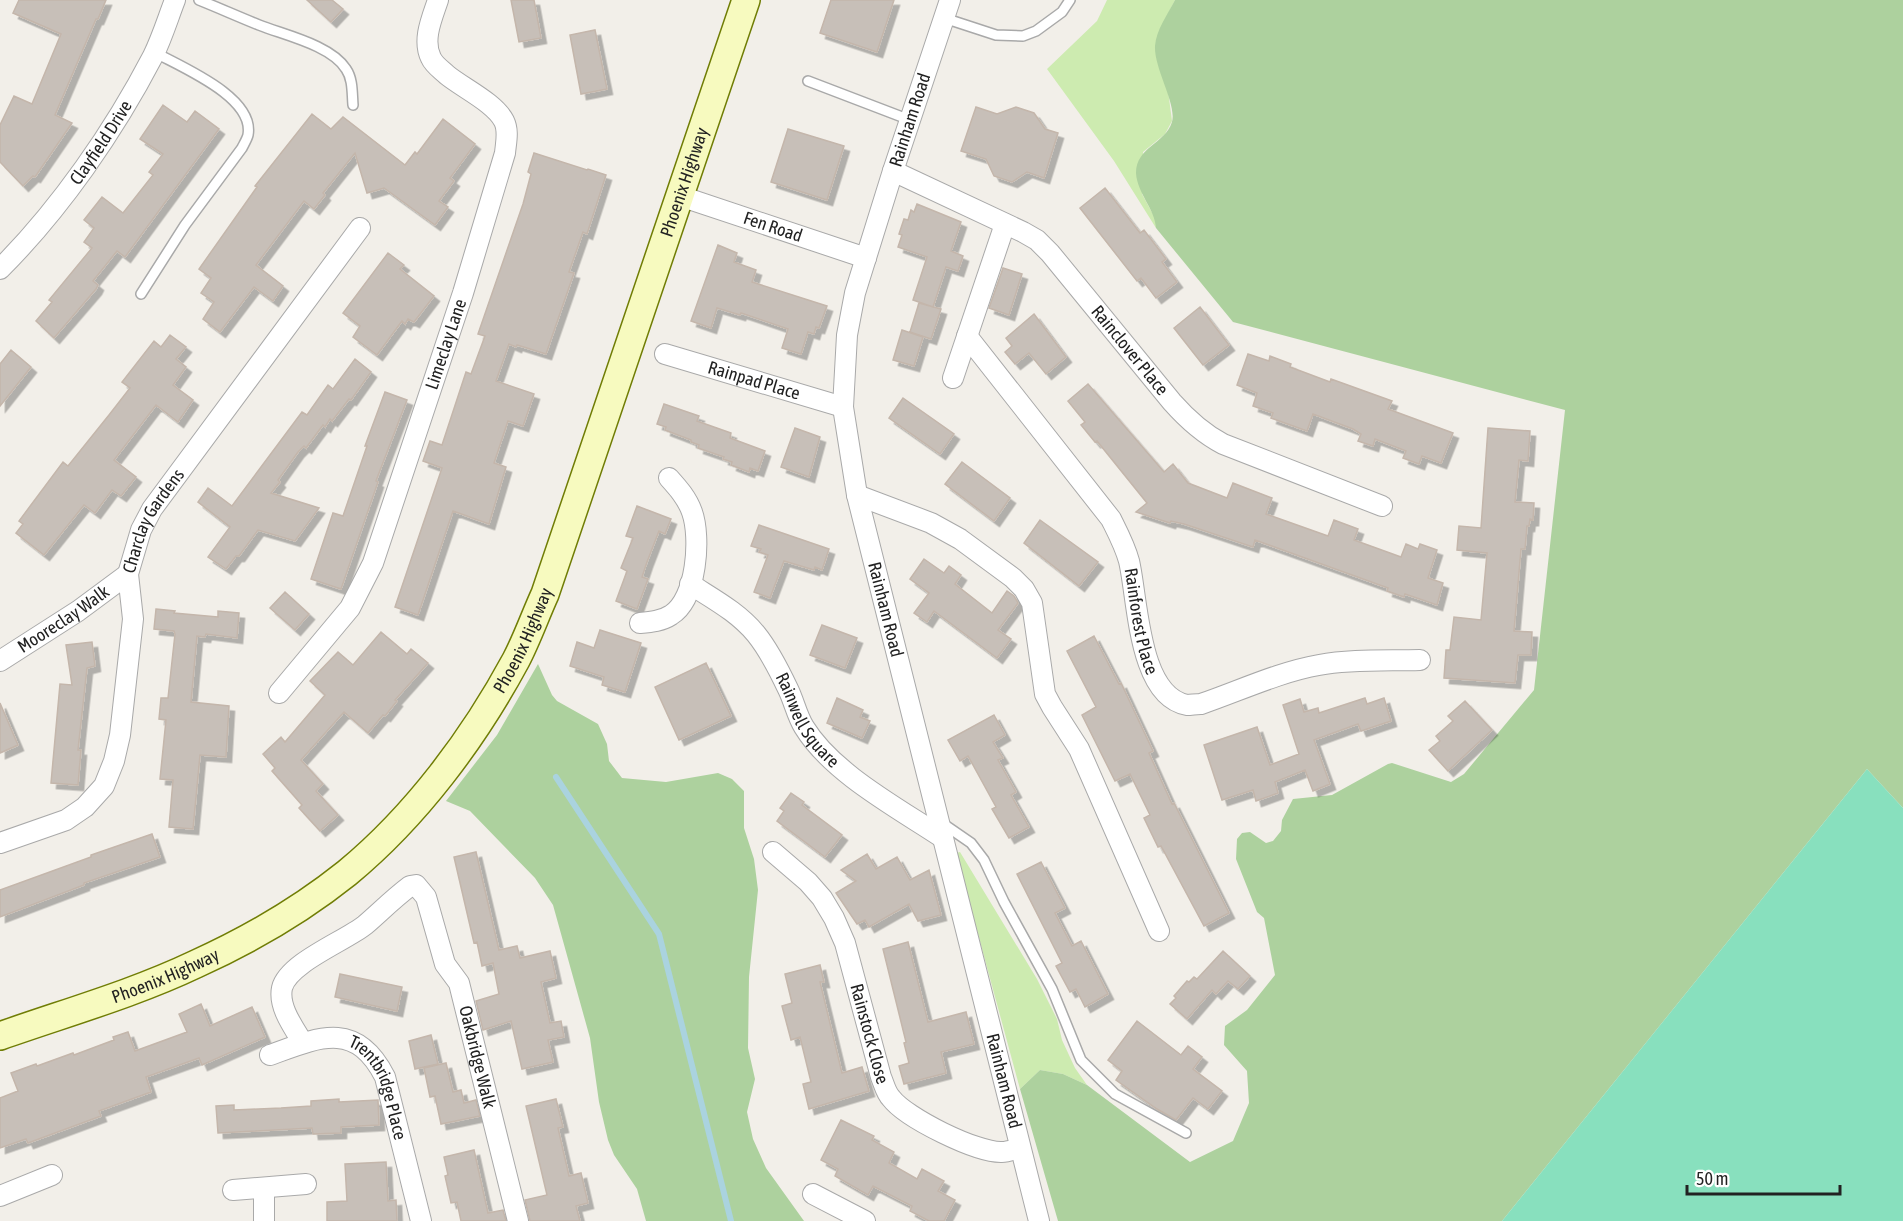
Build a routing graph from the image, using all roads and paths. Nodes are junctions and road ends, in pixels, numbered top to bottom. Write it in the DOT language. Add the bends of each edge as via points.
graph roads {
  1 [pos="175,0"];
  2 [pos="199,0"];
  3 [pos="438,0"];
  4 [pos="746,0"];
  5 [pos="1070,0"];
  6 [pos="947,9"];
  7 [pos="154,51"];
  8 [pos="808,81"];
  9 [pos="353,105"];
  10 [pos="910,120"];
  11 [pos="892,171"];
  12 [pos="680,196"];
  13 [pos="1005,224"];
  14 [pos="360,228"];
  15 [pos="866,258"];
  16 [pos="0,269"];
  17 [pos="141,294"];
  18 [pos="967,336"];
  19 [pos="665,354"];
  20 [pos="953,378"];
  21 [pos="843,407"];
  22 [pos="669,478"];
  23 [pos="857,495"];
  24 [pos="1382,506"];
  25 [pos="128,574"];
  26 [pos="690,584"];
  27 [pos="640,623"];
  28 [pos="1420,660"];
  29 [pos="0,662"];
  30 [pos="279,693"];
  31 [pos="941,830"];
  32 [pos="0,843"];
  33 [pos="773,852"];
  34 [pos="1159,931"];
  35 [pos="0,1036"];
  36 [pos="303,1043"];
  37 [pos="270,1055"];
  38 [pos="1186,1133"];
  39 [pos="1020,1148"];
  40 [pos="52,1175"];
  41 [pos="306,1184"];
  42 [pos="264,1188"];
  43 [pos="233,1190"];
  44 [pos="813,1194"];
  45 [pos="0,1196"];
  46 [pos="264,1221"];
  47 [pos="422,1221"];
  48 [pos="518,1221"];
  49 [pos="865,1221"];
  50 [pos="1039,1221"];
  1 -- 7 [label="street, Clayfield Drive"];
  2 -- 9 [label="lane" via="337,59 350,76"];
  3 -- 30 [label="street, Limeclay Lane" via="428,28 431,57 450,78 504,121 505,153 373,563 350,608"];
  4 -- 12 [label="main road, Phoenix Highway"];
  5 -- 6 [label="lane" via="1062,12 1023,36 996,35"];
  6 -- 10 [label="street, Rainham Road"];
  7 -- 16 [label="street, Clayfield Drive" via="116,120 65,195"];
  7 -- 17 [label="lane" via="233,99 247,121 248,136"];
  8 -- 10 [label="lane"];
  10 -- 11 [label="street, Rainham Road"];
  11 -- 13 [label="street, Rainclover Place"];
  11 -- 15 [label="street, Rainham Road"];
  12 -- 15 [label="street, Fen Road"];
  12 -- 35 [label="main road, Phoenix Highway" via="545,594 517,658 483,718 436,782 347,873 266,928 147,984"];
  13 -- 18 [label="street"];
  13 -- 24 [label="street, Rainclover Place" via="1037,240 1050,253 1185,417 1209,436"];
  14 -- 25 [label="street, Charclay Gardens" via="152,509 141,530"];
  15 -- 21 [label="street, Rainham Road" via="847,335"];
  18 -- 20 [label="street"];
  18 -- 28 [label="street, Rainforest Place" via="1115,528 1129,560 1144,651 1154,675 1172,698 1186,705 1201,704 1319,665"];
  19 -- 21 [label="street, Rainpad Place"];
  21 -- 23 [label="street, Rainham Road"];
  22 -- 26 [label="street" via="686,497 696,528 698,547"];
  23 -- 31 [label="street, Rainham Road"];
  23 -- 34 [label="street" via="931,523 960,539 1024,589 1032,603 1045,694 1079,749"];
  25 -- 29 [label="street, Mooreclay Walk"];
  25 -- 32 [label="street, Charclay Gardens" via="133,619 121,724 114,761 104,786 66,820"];
  26 -- 27 [label="street" via="683,603 673,614"];
  26 -- 31 [label="street, Rainwell Square" via="731,611 755,633 768,651 804,727 830,759 850,776"];
  31 -- 38 [label="lane" via="971,843 984,860 1052,989 1081,1060 1115,1094"];
  31 -- 39 [label="street, Rainham Road"];
  33 -- 39 [label="street, Rainstock Close" via="822,898 842,934 890,1098 919,1120 967,1144 1003,1152"];
  36 -- 37 [label="street, Trentbridge Place"];
  36 -- 47 [label="street, Trentbridge Place" via="329,1037 345,1040 361,1046 375,1058 385,1077"];
  36 -- 48 [label="street, Oakbridge Walk" via="282,999 282,987 289,976 416,885 426,897 445,964 459,983"];
  39 -- 50 [label="street, Rainham Road"];
  40 -- 45 [label="street"];
  41 -- 42 [label="street"];
  42 -- 43 [label="street"];
  42 -- 46 [label="street"];
  44 -- 49 [label="street"];
}
